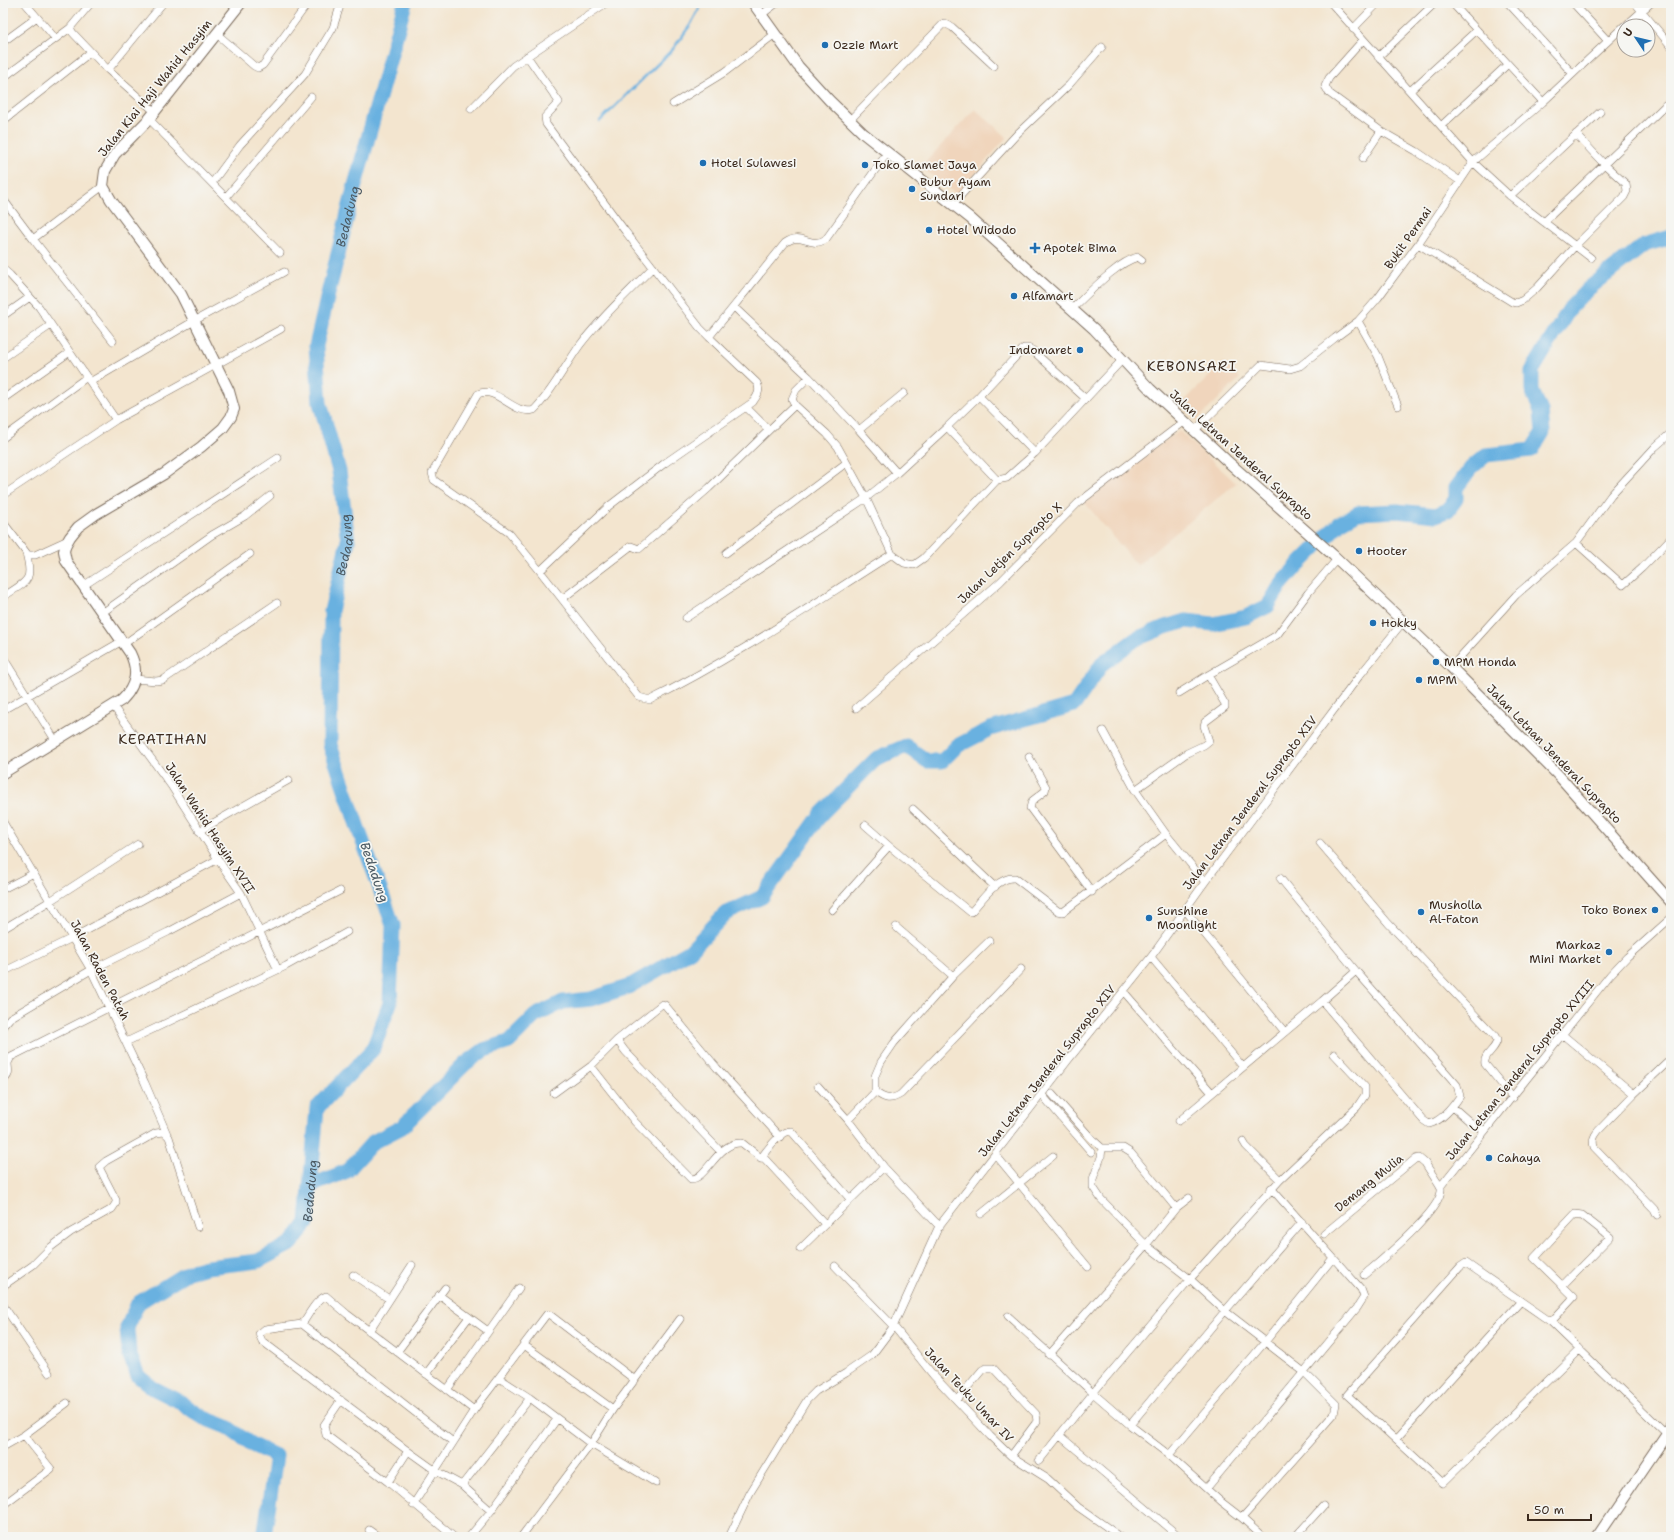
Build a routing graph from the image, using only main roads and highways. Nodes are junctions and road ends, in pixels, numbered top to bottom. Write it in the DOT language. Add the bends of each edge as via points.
graph roads {
  1 [pos="241,3"];
  2 [pos="753,3"];
  3 [pos="3,773"];
  4 [pos="1671,902"];
  5 [pos="1669,1431"];
  6 [pos="1597,1537"];
  1 -- 3 [label="main road, Jalan Kiai Haji Wahid Hasyim" via="151,115 115,154 105,171 103,186 181,294 230,390 234,409 224,428 201,447 164,474 90,518 78,527 68,540 64,552 66,561 123,642 134,661 135,679 129,693 113,706"];
  2 -- 4 [label="main road, Jalan Letnan Jenderal Suprapto" via="798,66 829,100 888,152 970,218 1072,309 1150,389 1335,557 1451,667 1576,792"];
  5 -- 6 [label="main road"];
}
